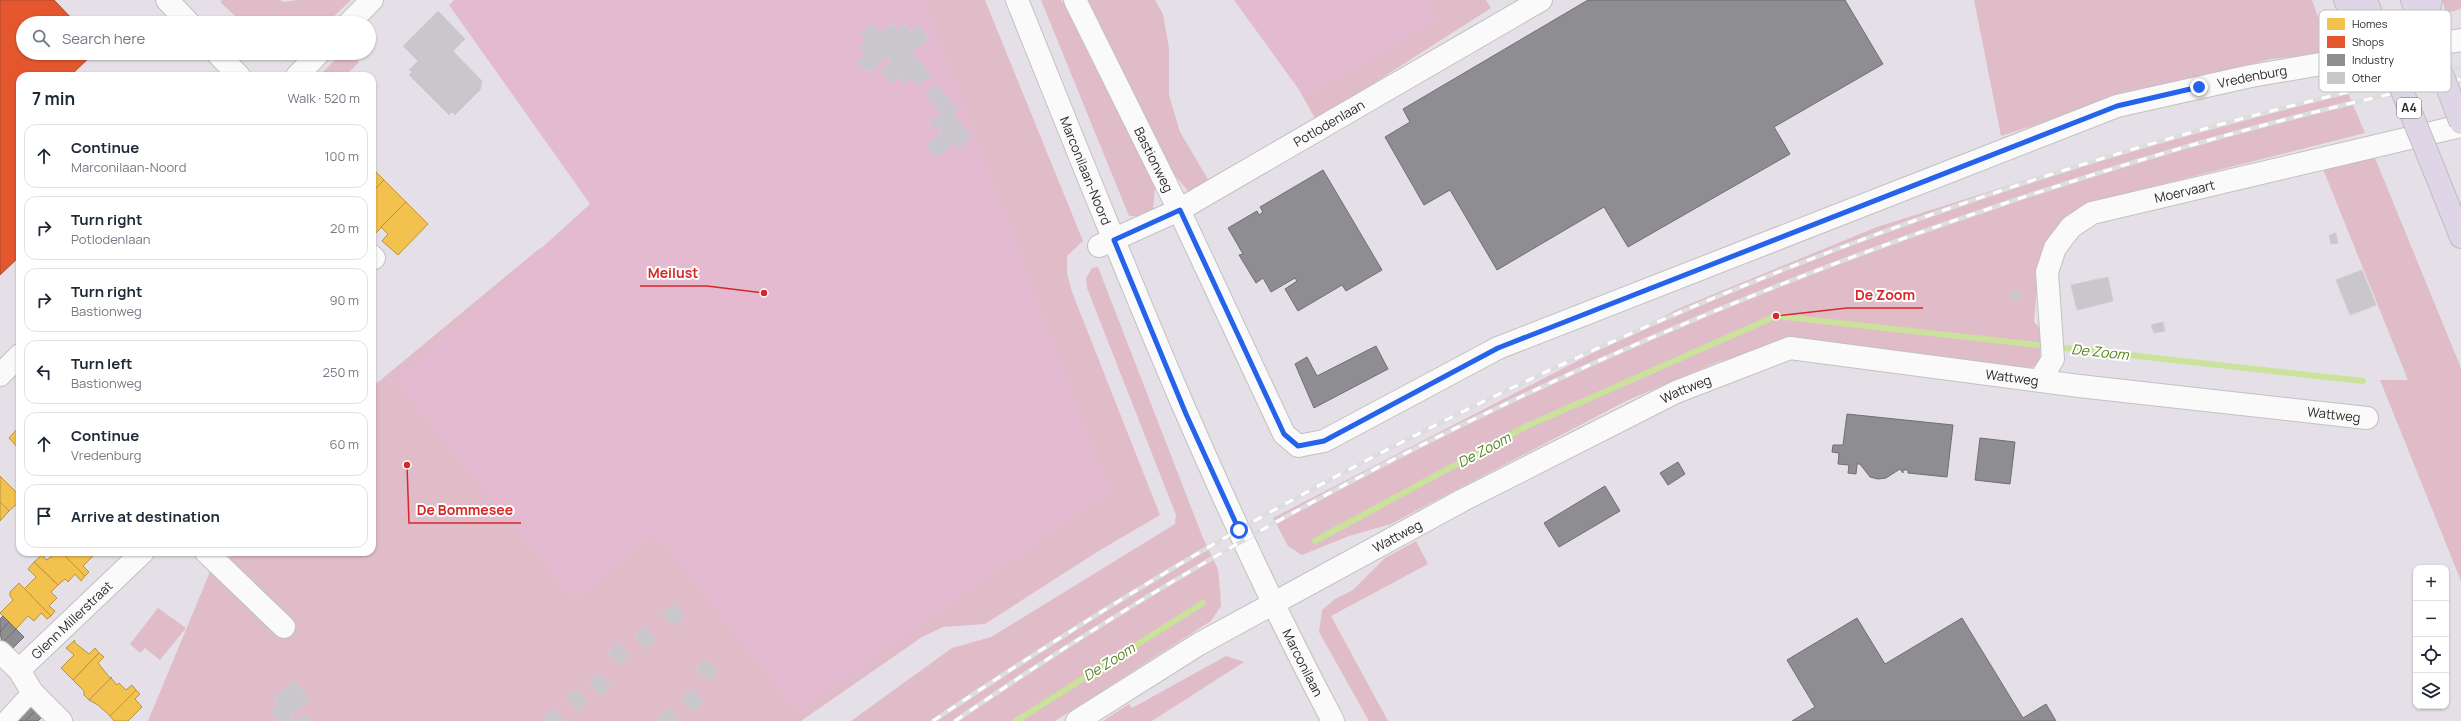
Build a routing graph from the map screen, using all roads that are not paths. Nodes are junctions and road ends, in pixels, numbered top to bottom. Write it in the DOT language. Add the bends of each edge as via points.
graph roads {
  1 [pos="167,0"];
  2 [pos="372,0"];
  3 [pos="1017,0"];
  4 [pos="1075,0"];
  5 [pos="1541,0"];
  6 [pos="182,16"];
  7 [pos="356,16"];
  8 [pos="2461,40"];
  9 [pos="2451,42"];
  10 [pos="224,60"];
  11 [pos="312,60"];
  12 [pos="2319,64"];
  13 [pos="235,72"];
  14 [pos="301,72"];
  15 [pos="2402,92"];
  16 [pos="2449,92"];
  17 [pos="2461,125"];
  18 [pos="2026,140"];
  19 [pos="1180,210"];
  20 [pos="2461,237"];
  21 [pos="1106,243"];
  22 [pos="2040,380"];
  23 [pos="2367,418"];
  24 [pos="139,556"];
  25 [pos="210,556"];
  26 [pos="1274,603"];
  27 [pos="284,627"];
  28 [pos="0,652"];
  29 [pos="19,670"];
  30 [pos="32,692"];
  31 [pos="5,721"];
  32 [pos="61,721"];
  33 [pos="1077,721"];
  34 [pos="1333,721"];
  1 -- 6 [label="street"];
  2 -- 7 [label="street"];
  3 -- 21 [label="street, Marconilaan-Noord"];
  4 -- 19 [label="street, Bastionweg"];
  5 -- 19 [label="street, Potlodenlaan"];
  8 -- 9 [label="street, Vredenburg"];
  10 -- 13 [label="street"];
  11 -- 14 [label="street"];
  12 -- 18 [label="street, Vredenburg" via="2251,76 2117,106"];
  15 -- 20 [label="highway, A4, bridge"];
  16 -- 17 [label="highway, bridge"];
  17 -- 22 [label="street, Moervaart" via="2092,213 2071,227 2055,248 2047,272 2053,359"];
  18 -- 19 [label="street, Bastionweg" via="1498,348 1324,441 1298,446 1284,434"];
  19 -- 21 [label="street, Potlodenlaan"];
  21 -- 26 [label="street, Marconilaan-Noord"];
  22 -- 23 [label="street, Wattweg"];
  22 -- 26 [label="street, Wattweg" via="1790,348 1676,392 1463,500"];
  24 -- 29 [label="street, Glenn Millerstraat"];
  25 -- 27 [label="street"];
  26 -- 33 [label="street, Wattweg" via="1199,644"];
  26 -- 34 [label="street, Marconilaan"];
  28 -- 29 [label="street, Glenn Millerstraat"];
  29 -- 30 [label="street"];
  30 -- 31 [label="street"];
  30 -- 32 [label="street"];
}
